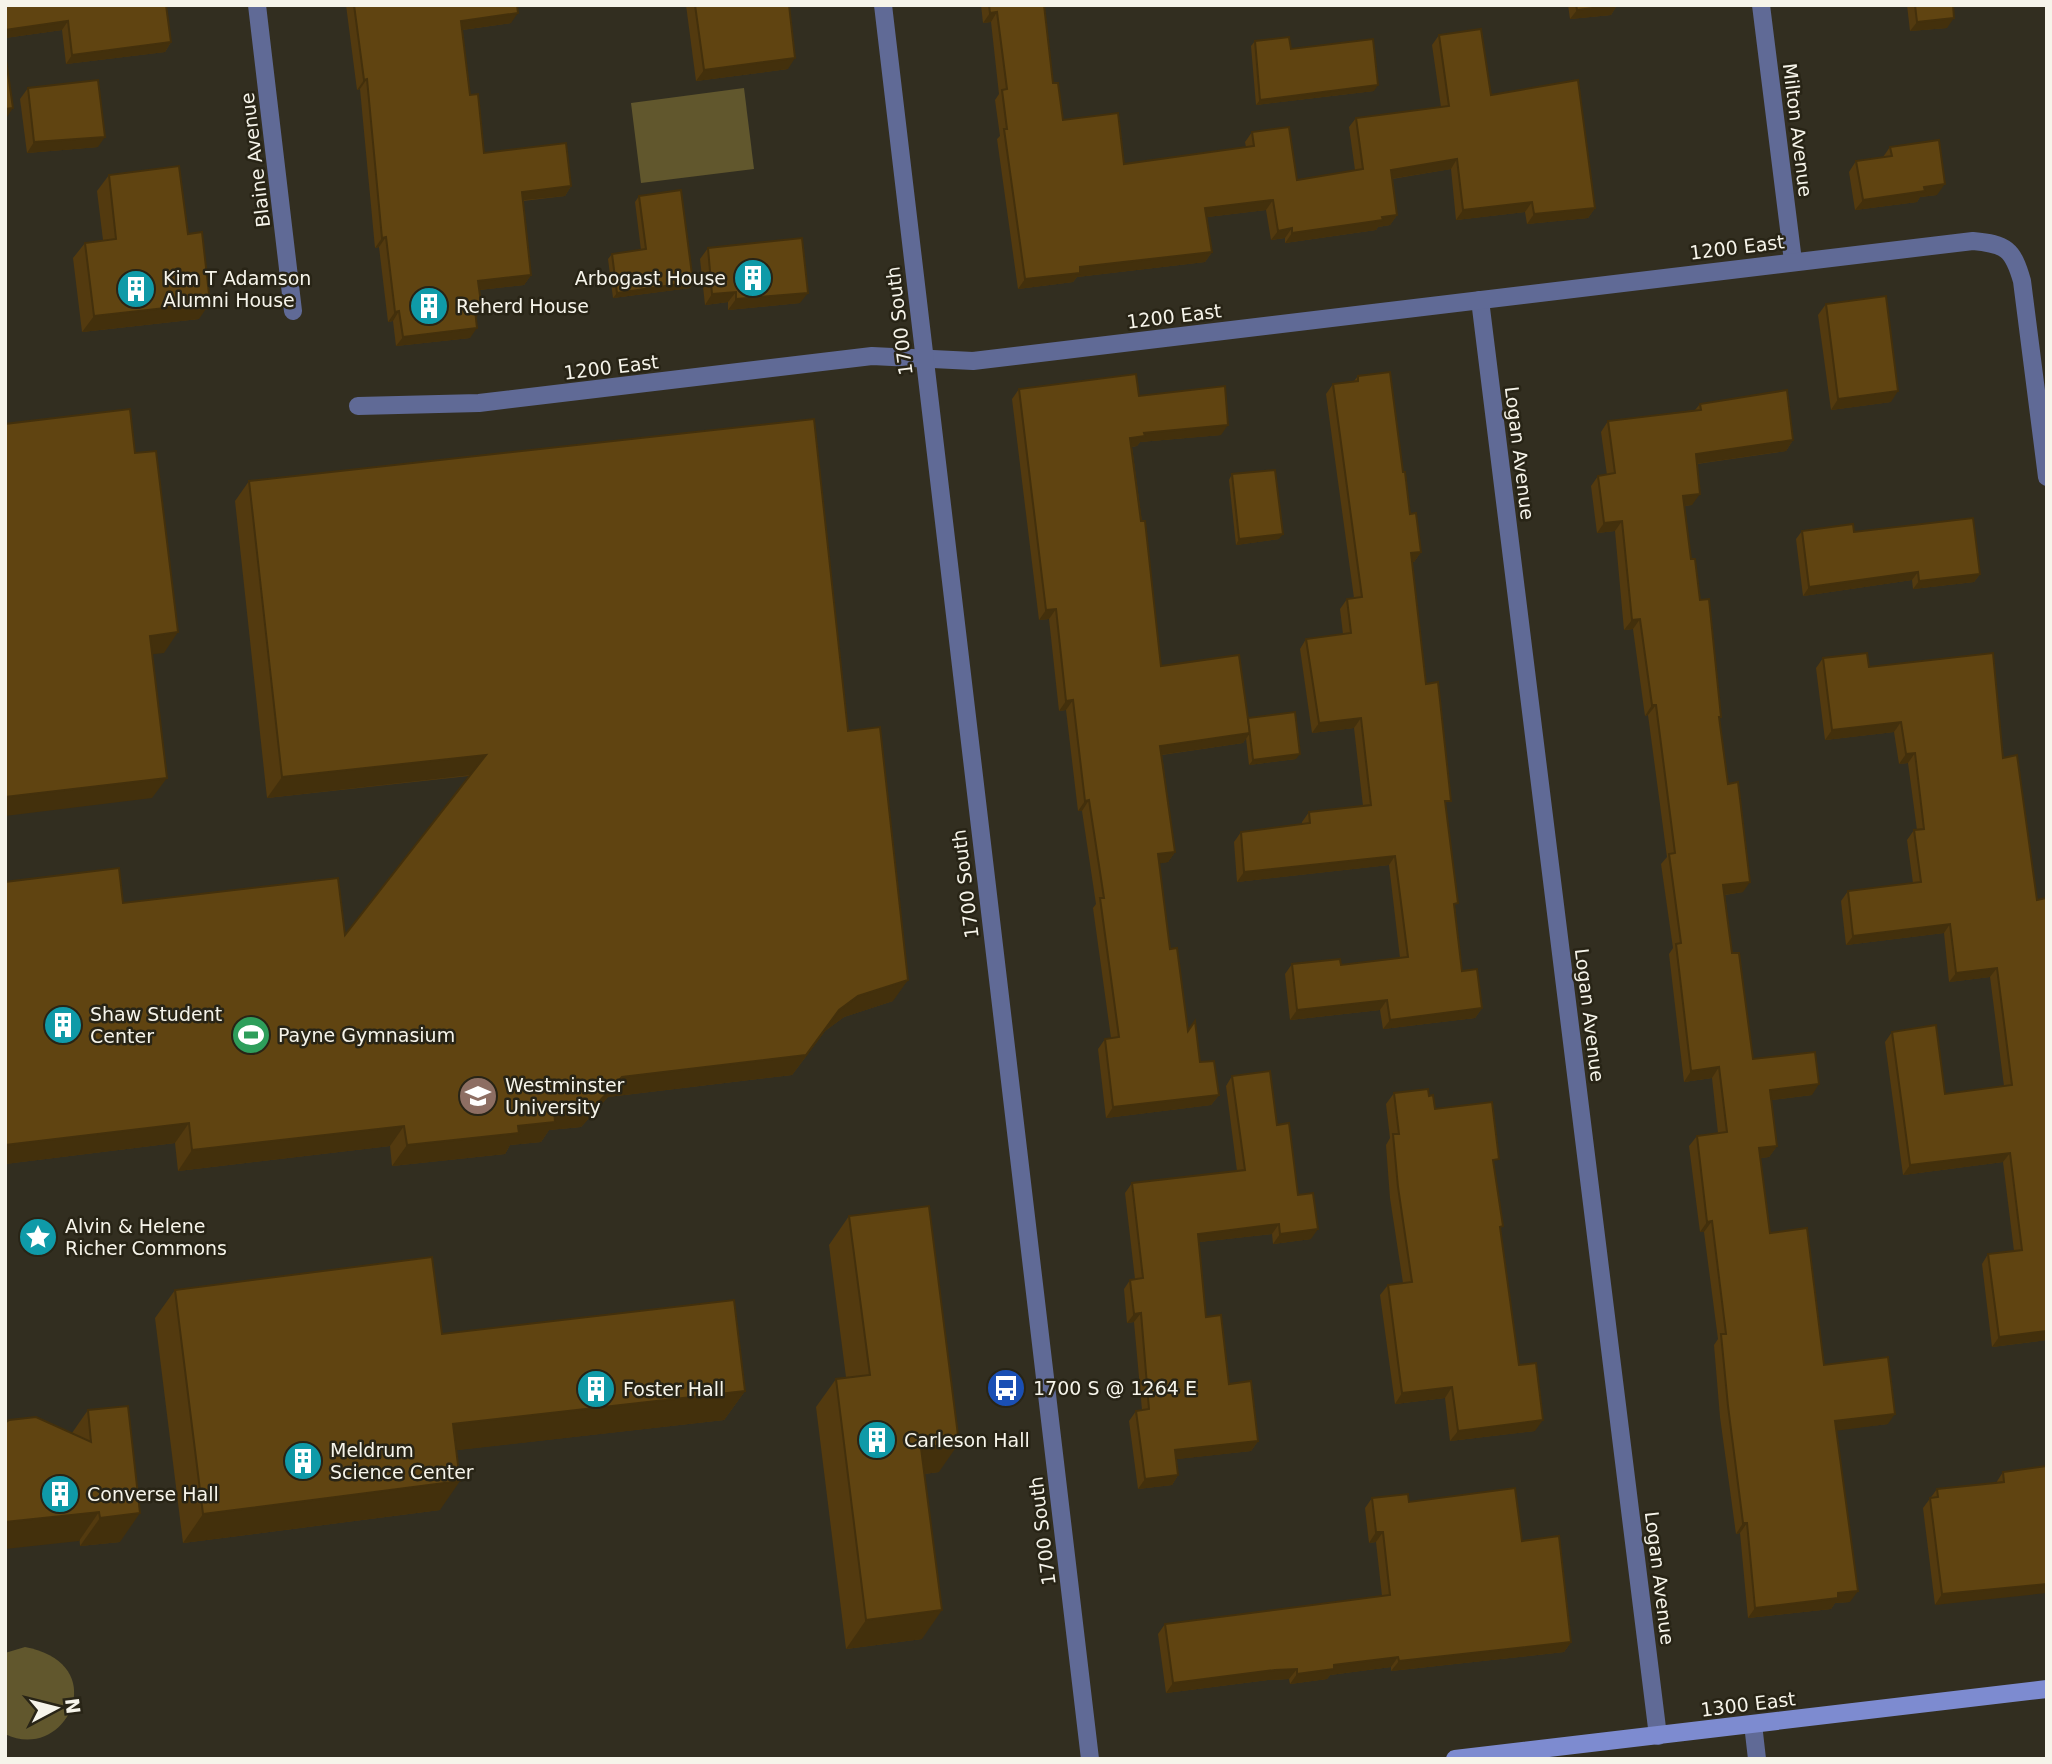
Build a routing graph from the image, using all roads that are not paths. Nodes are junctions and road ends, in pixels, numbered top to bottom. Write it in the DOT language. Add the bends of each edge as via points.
graph roads {
  1 [pos="257,5"];
  2 [pos="883,5"];
  3 [pos="1761,5"];
  4 [pos="1793,261"];
  5 [pos="1480,300"];
  6 [pos="293,311"];
  7 [pos="924,359"];
  8 [pos="358,406"];
  9 [pos="2047,477"];
  10 [pos="2047,1689"];
  11 [pos="1753,1724"];
  12 [pos="1658,1736"];
  13 [pos="1090,1759"];
  14 [pos="1455,1759"];
  15 [pos="1757,1759"];
  1 -- 6 [label="street, Blaine Avenue"];
  2 -- 7 [label="street, 1700 South"];
  3 -- 4 [label="street, Milton Avenue"];
  4 -- 5 [label="street, 1200 East"];
  4 -- 9 [label="street, 1200 East" via="1973,241 2007,248 2022,281"];
  5 -- 7 [label="street, 1200 East" via="972,361"];
  5 -- 12 [label="street, Logan Avenue"];
  7 -- 8 [label="street, 1200 East" via="872,356 479,403"];
  7 -- 13 [label="street, 1700 South"];
  10 -- 11 [label="main road, 1300 East"];
  11 -- 12 [label="main road, 1300 East"];
  11 -- 15 [label="street"];
  12 -- 14 [label="main road, 1300 East"];
}
